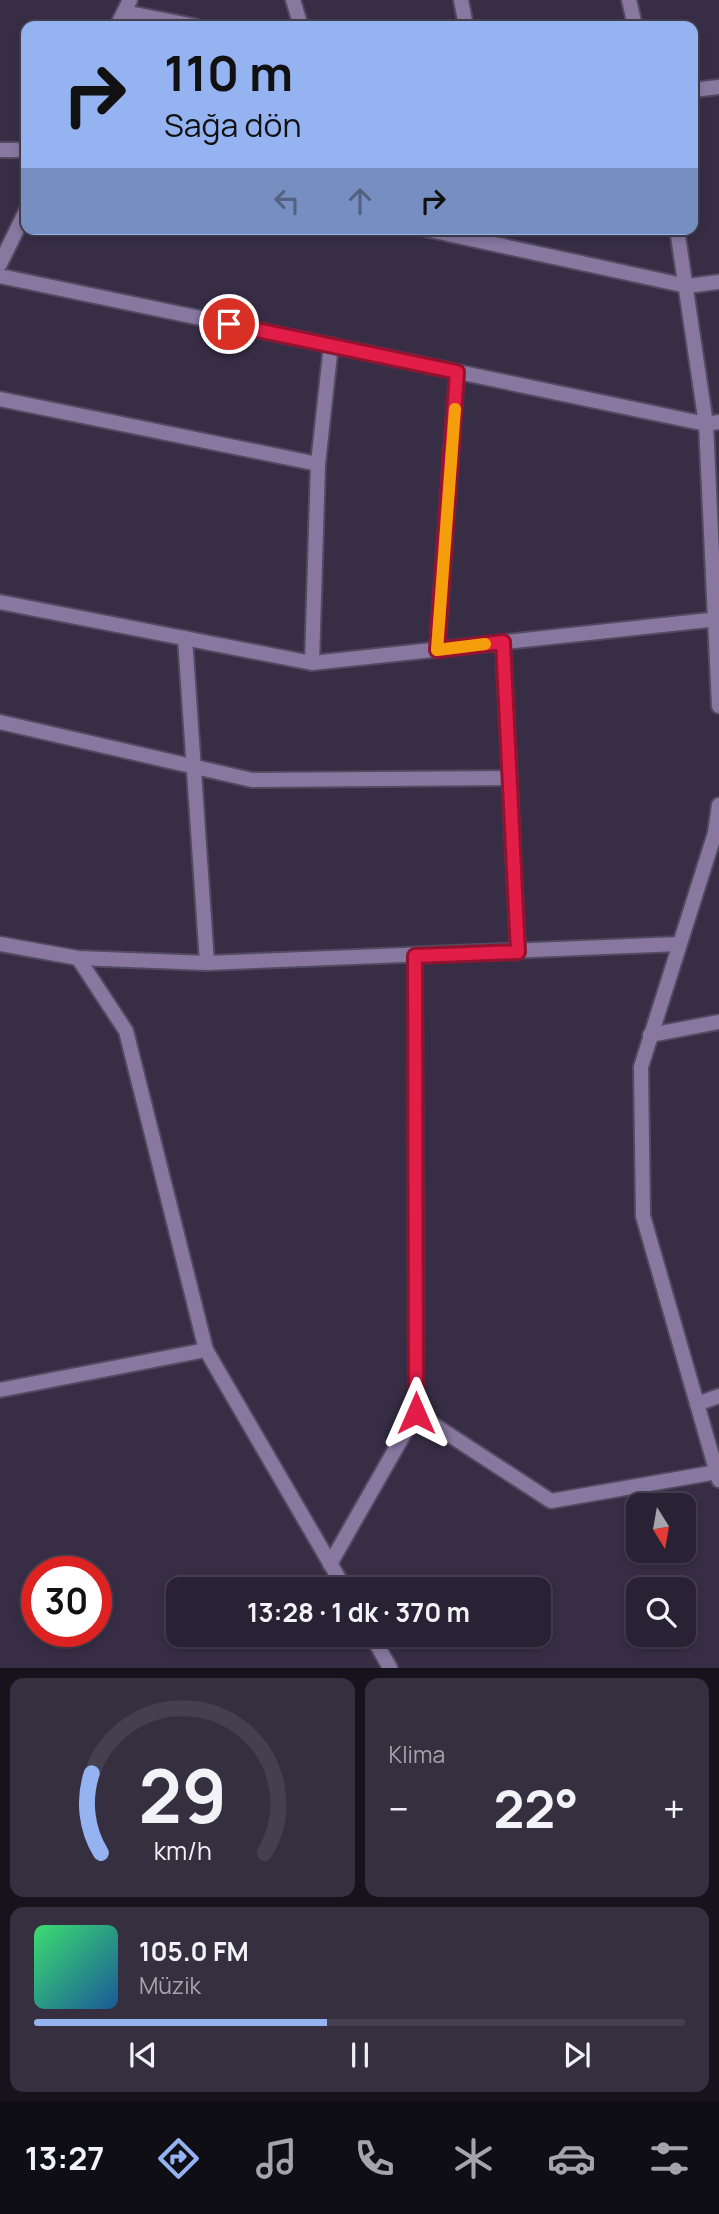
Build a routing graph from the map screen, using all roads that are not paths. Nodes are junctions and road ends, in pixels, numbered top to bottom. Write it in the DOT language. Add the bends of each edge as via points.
graph roads {
  1 [pos="293,0"];
  2 [pos="461,0"];
  3 [pos="629,0"];
  4 [pos="127,6"];
  5 [pos="178,21"];
  6 [pos="299,21"];
  7 [pos="466,21"];
  8 [pos="634,21"];
  9 [pos="719,87"];
  10 [pos="698,89"];
  11 [pos="0,150"];
  12 [pos="21,150"];
  13 [pos="21,221"];
  14 [pos="453,235"];
  15 [pos="678,235"];
  16 [pos="0,264"];
  17 [pos="0,276"];
  18 [pos="719,282"];
  19 [pos="687,286"];
  20 [pos="331,345"];
  21 [pos="457,372"];
  22 [pos="0,399"];
  23 [pos="713,423"];
  24 [pos="318,464"];
  25 [pos="0,602"];
  26 [pos="717,619"];
  27 [pos="185,638"];
  28 [pos="503,642"];
  29 [pos="437,650"];
  30 [pos="312,663"];
  31 [pos="719,706"];
  32 [pos="0,722"];
  33 [pos="194,767"];
  34 [pos="510,778"];
  35 [pos="719,804"];
  36 [pos="717,833"];
  37 [pos="0,944"];
  38 [pos="679,944"];
  39 [pos="518,952"];
  40 [pos="415,956"];
  41 [pos="78,958"];
  42 [pos="206,963"];
  43 [pos="719,1022"];
  44 [pos="650,1035"];
  45 [pos="206,1350"];
  46 [pos="0,1390"];
  47 [pos="719,1396"];
  48 [pos="697,1404"];
  49 [pos="416,1413"];
  50 [pos="718,1476"];
  51 [pos="330,1564"];
  52 [pos="338,1577"];
  53 [pos="378,1647"];
  54 [pos="390,1668"];
  1 -- 6 [label="street"];
  2 -- 7 [label="street"];
  3 -- 8 [label="street"];
  4 -- 5 [label="street"];
  9 -- 10 [label="street"];
  11 -- 12 [label="street"];
  13 -- 16 [label="street"];
  14 -- 19 [label="street"];
  15 -- 19 [label="street"];
  17 -- 20 [label="street"];
  18 -- 19 [label="street"];
  19 -- 23 [label="street"];
  20 -- 21 [label="street"];
  20 -- 24 [label="street"];
  21 -- 23 [label="street"];
  21 -- 29 [label="street"];
  22 -- 24 [label="street"];
  23 -- 26 [label="street"];
  24 -- 30 [label="street"];
  25 -- 27 [label="street"];
  26 -- 28 [label="street"];
  26 -- 31 [label="street"];
  27 -- 30 [label="street"];
  27 -- 33 [label="street"];
  28 -- 29 [label="street"];
  28 -- 34 [label="street"];
  29 -- 30 [label="street"];
  32 -- 33 [label="street"];
  33 -- 34 [label="street" via="252,780"];
  33 -- 42 [label="street"];
  34 -- 39 [label="street"];
  35 -- 36 [label="street"];
  36 -- 38 [label="street"];
  37 -- 41 [label="street"];
  38 -- 39 [label="street"];
  38 -- 44 [label="street"];
  39 -- 40 [label="street"];
  40 -- 42 [label="street"];
  40 -- 49 [label="street"];
  41 -- 42 [label="street"];
  41 -- 45 [label="street" via="126,1031"];
  43 -- 44 [label="street"];
  44 -- 48 [label="street" via="640,1067 643,1216"];
  45 -- 46 [label="street"];
  45 -- 51 [label="street"];
  47 -- 48 [label="street"];
  48 -- 50 [label="street"];
  49 -- 50 [label="street" via="551,1501"];
  49 -- 51 [label="street"];
  51 -- 52 [label="street"];
  53 -- 54 [label="street"];
}
